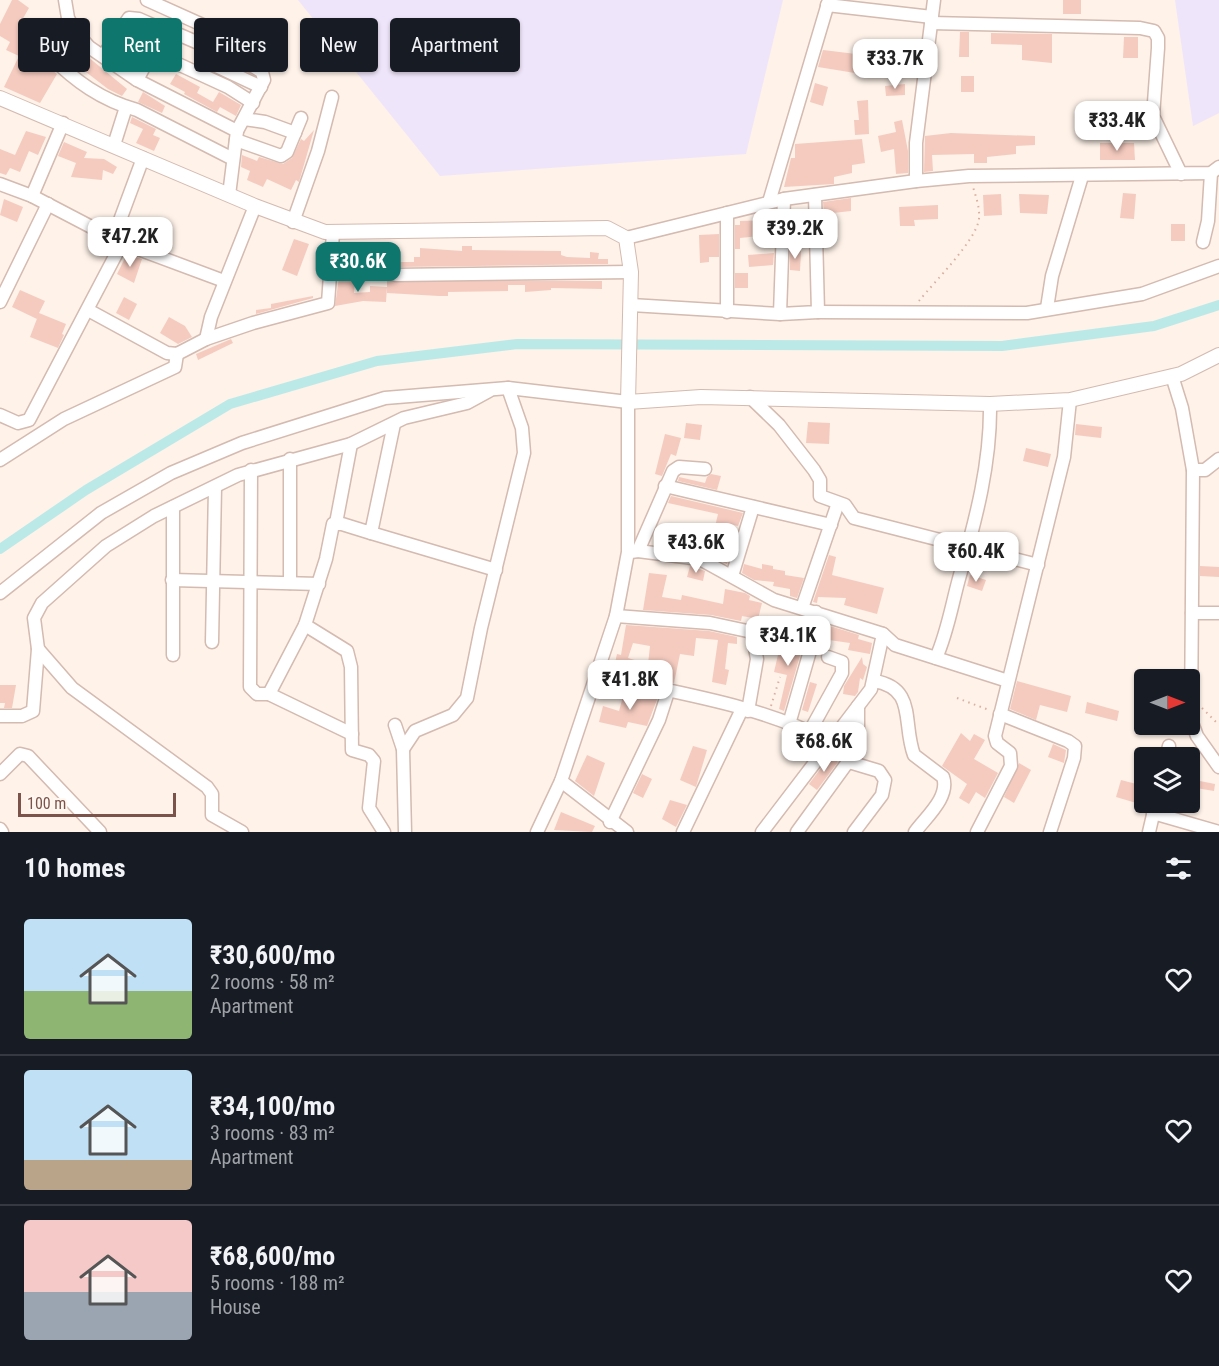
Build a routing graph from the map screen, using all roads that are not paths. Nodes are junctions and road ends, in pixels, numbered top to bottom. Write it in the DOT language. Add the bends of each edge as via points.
graph roads {
  1 [pos="65,0"];
  2 [pos="147,0"];
  3 [pos="934,0"];
  4 [pos="828,3"];
  5 [pos="931,20"];
  6 [pos="194,21"];
  7 [pos="102,55"];
  8 [pos="182,66"];
  9 [pos="67,72"];
  10 [pos="126,72"];
  11 [pos="141,72"];
  12 [pos="228,72"];
  13 [pos="262,72"];
  14 [pos="137,80"];
  15 [pos="261,87"];
  16 [pos="332,97"];
  17 [pos="0,98"];
  18 [pos="253,103"];
  19 [pos="126,107"];
  20 [pos="301,118"];
  21 [pos="244,119"];
  22 [pos="63,123"];
  23 [pos="295,133"];
  24 [pos="236,136"];
  25 [pos="114,145"];
  26 [pos="143,158"];
  27 [pos="233,159"];
  28 [pos="1215,170"];
  29 [pos="1181,174"];
  30 [pos="1082,176"];
  31 [pos="916,181"];
  32 [pos="0,184"];
  33 [pos="229,195"];
  34 [pos="815,195"];
  35 [pos="32,196"];
  36 [pos="784,199"];
  37 [pos="770,202"];
  38 [pos="48,204"];
  39 [pos="255,207"];
  40 [pos="727,213"];
  41 [pos="293,222"];
  42 [pos="333,232"];
  43 [pos="626,238"];
  44 [pos="117,241"];
  45 [pos="1203,242"];
  46 [pos="1219,266"];
  47 [pos="331,269"];
  48 [pos="631,272"];
  49 [pos="224,281"];
  50 [pos="0,302"];
  51 [pos="1047,308"];
  52 [pos="88,310"];
  53 [pos="631,310"];
  54 [pos="727,312"];
  55 [pos="818,312"];
  56 [pos="780,314"];
  57 [pos="206,339"];
  58 [pos="177,354"];
  59 [pos="1219,355"];
  60 [pos="1172,376"];
  61 [pos="508,388"];
  62 [pos="492,389"];
  63 [pos="750,397"];
  64 [pos="1070,400"];
  65 [pos="628,402"];
  66 [pos="990,404"];
  67 [pos="0,415"];
  68 [pos="394,423"];
  69 [pos="351,444"];
  70 [pos="290,459"];
  71 [pos="1219,459"];
  72 [pos="0,460"];
  73 [pos="705,469"];
  74 [pos="251,470"];
  75 [pos="1193,470"];
  76 [pos="665,486"];
  77 [pos="215,488"];
  78 [pos="838,503"];
  79 [pos="173,507"];
  80 [pos="753,507"];
  81 [pos="336,523"];
  82 [pos="831,525"];
  83 [pos="371,533"];
  84 [pos="969,547"];
  85 [pos="633,552"];
  86 [pos="1038,565"];
  87 [pos="496,570"];
  88 [pos="732,576"];
  89 [pos="172,580"];
  90 [pos="214,581"];
  91 [pos="251,582"];
  92 [pos="290,583"];
  93 [pos="319,584"];
  94 [pos="0,593"];
  95 [pos="802,608"];
  96 [pos="816,612"];
  97 [pos="1192,613"];
  98 [pos="1219,613"];
  99 [pos="616,616"];
  100 [pos="305,625"];
  101 [pos="883,634"];
  102 [pos="212,642"];
  103 [pos="38,649"];
  104 [pos="173,655"];
  105 [pos="828,657"];
  106 [pos="936,658"];
  107 [pos="597,675"];
  108 [pos="874,681"];
  109 [pos="1008,681"];
  110 [pos="668,692"];
  111 [pos="269,694"];
  112 [pos="858,706"];
  113 [pos="745,710"];
  114 [pos="1000,714"];
  115 [pos="0,716"];
  116 [pos="789,724"];
  117 [pos="395,725"];
  118 [pos="810,731"];
  119 [pos="352,734"];
  120 [pos="830,741"];
  121 [pos="404,749"];
  122 [pos="849,762"];
  123 [pos="1219,767"];
  124 [pos="0,774"];
  125 [pos="561,781"];
  126 [pos="1153,813"];
  127 [pos="1168,813"];
  128 [pos="610,822"];
  129 [pos="226,829"];
  130 [pos="1219,831"];
  131 [pos="100,832"];
  132 [pos="242,832"];
  133 [pos="384,832"];
  134 [pos="405,832"];
  135 [pos="537,832"];
  136 [pos="627,832"];
  137 [pos="683,832"];
  138 [pos="762,832"];
  139 [pos="798,832"];
  140 [pos="854,832"];
  141 [pos="915,832"];
  142 [pos="977,832"];
  143 [pos="1050,832"];
  144 [pos="1149,832"];
  1 -- 7 [label="street" via="68,18 80,39"];
  2 -- 6 [label="street"];
  3 -- 5 [label="street"];
  4 -- 5 [label="street"];
  4 -- 37 [label="street"];
  5 -- 29 [label="street" via="1140,28 1154,32 1158,48 1153,116"];
  5 -- 31 [label="street" via="916,143"];
  8 -- 18 [label="street"];
  9 -- 19 [label="street" via="80,84"];
  10 -- 14 [label="street"];
  11 -- 14 [label="street"];
  12 -- 15 [label="street"];
  13 -- 15 [label="street"];
  14 -- 24 [label="street"];
  15 -- 18 [label="street"];
  16 -- 41 [label="street"];
  17 -- 22 [label="street"];
  18 -- 21 [label="street"];
  19 -- 25 [label="street"];
  19 -- 27 [label="street"];
  20 -- 23 [label="street"];
  21 -- 23 [label="street"];
  21 -- 24 [label="street"];
  22 -- 25 [label="street"];
  22 -- 35 [label="street"];
  23 -- 24 [label="street" via="287,152 281,156"];
  24 -- 27 [label="street"];
  25 -- 26 [label="street"];
  26 -- 33 [label="street"];
  26 -- 44 [label="street"];
  27 -- 33 [label="street"];
  28 -- 29 [label="street"];
  28 -- 45 [label="street"];
  29 -- 30 [label="street"];
  30 -- 31 [label="street" via="969,176"];
  30 -- 51 [label="street" via="1052,276"];
  31 -- 34 [label="street"];
  32 -- 35 [label="street"];
  33 -- 39 [label="street"];
  34 -- 36 [label="street"];
  34 -- 55 [label="street"];
  35 -- 38 [label="street"];
  36 -- 37 [label="street"];
  36 -- 56 [label="street"];
  37 -- 40 [label="street"];
  38 -- 44 [label="street"];
  38 -- 50 [label="street"];
  39 -- 41 [label="street"];
  39 -- 49 [label="street"];
  40 -- 43 [label="street"];
  40 -- 54 [label="street"];
  41 -- 42 [label="street"];
  42 -- 43 [label="street" via="607,228"];
  42 -- 47 [label="street"];
  43 -- 48 [label="street"];
  44 -- 49 [label="street"];
  44 -- 52 [label="street"];
  46 -- 51 [label="street" via="1142,294"];
  47 -- 48 [label="street" via="396,275"];
  47 -- 57 [label="street" via="330,300 324,306"];
  48 -- 53 [label="street"];
  49 -- 57 [label="street"];
  51 -- 55 [label="street" via="985,315"];
  52 -- 58 [label="street" via="167,353"];
  52 -- 67 [label="street" via="27,422 18,423"];
  53 -- 54 [label="street"];
  53 -- 65 [label="street"];
  54 -- 56 [label="street"];
  55 -- 56 [label="street"];
  57 -- 58 [label="street"];
  58 -- 72 [label="street" via="175,367 64,419"];
  59 -- 60 [label="street"];
  60 -- 64 [label="street"];
  60 -- 75 [label="street"];
  61 -- 62 [label="street"];
  61 -- 65 [label="street"];
  61 -- 87 [label="street" via="522,428 524,453"];
  62 -- 68 [label="street" via="467,403"];
  62 -- 94 [label="street" via="385,398 242,443 171,473 101,513"];
  63 -- 65 [label="street"];
  63 -- 66 [label="street"];
  63 -- 78 [label="street" via="779,424 814,470 820,480 820,496"];
  64 -- 66 [label="street"];
  64 -- 86 [label="street" via="1064,457"];
  65 -- 85 [label="street"];
  66 -- 84 [label="street" via="988,457"];
  68 -- 69 [label="street"];
  68 -- 83 [label="street"];
  69 -- 70 [label="street"];
  69 -- 81 [label="street"];
  70 -- 74 [label="street"];
  70 -- 92 [label="street"];
  71 -- 75 [label="street" via="1205,470"];
  73 -- 76 [label="street" via="679,466"];
  74 -- 77 [label="street"];
  74 -- 91 [label="street"];
  75 -- 97 [label="street"];
  76 -- 80 [label="street"];
  76 -- 85 [label="street"];
  77 -- 79 [label="street"];
  77 -- 90 [label="street"];
  78 -- 82 [label="street"];
  78 -- 84 [label="street" via="849,508 854,518"];
  79 -- 89 [label="street"];
  79 -- 103 [label="street" via="106,546 42,603 34,618"];
  80 -- 82 [label="street"];
  80 -- 88 [label="street"];
  81 -- 83 [label="street"];
  81 -- 93 [label="street" via="331,527 331,542"];
  82 -- 95 [label="street"];
  83 -- 87 [label="street"];
  84 -- 86 [label="street"];
  84 -- 106 [label="street"];
  85 -- 88 [label="street" via="700,559"];
  85 -- 99 [label="street"];
  86 -- 109 [label="street"];
  87 -- 121 [label="street" via="468,698 453,715 415,731"];
  88 -- 95 [label="street" via="763,596"];
  89 -- 90 [label="street"];
  89 -- 104 [label="street"];
  90 -- 91 [label="street"];
  90 -- 102 [label="street"];
  91 -- 92 [label="street"];
  91 -- 111 [label="street" via="250,687 257,694"];
  92 -- 93 [label="street"];
  93 -- 100 [label="street"];
  95 -- 96 [label="street"];
  96 -- 101 [label="street"];
  96 -- 116 [label="street" via="813,643"];
  97 -- 98 [label="street"];
  97 -- 123 [label="street" via="1191,720 1197,736"];
  99 -- 107 [label="street"];
  99 -- 113 [label="street" via="710,623 752,632 757,660"];
  100 -- 111 [label="street"];
  100 -- 119 [label="street" via="347,651 351,667"];
  101 -- 106 [label="street" via="895,645"];
  101 -- 108 [label="street"];
  103 -- 115 [label="street" via="33,711 22,716"];
  103 -- 129 [label="street" via="72,688 207,787 212,794 212,815"];
  105 -- 118 [label="street" via="842,662 842,673"];
  106 -- 109 [label="street"];
  107 -- 110 [label="street"];
  107 -- 125 [label="street"];
  108 -- 112 [label="street"];
  108 -- 141 [label="street" via="889,683 901,693 914,755 945,782 940,798"];
  109 -- 114 [label="street"];
  110 -- 113 [label="street"];
  110 -- 128 [label="street" via="656,728"];
  111 -- 119 [label="street"];
  112 -- 120 [label="street"];
  112 -- 122 [label="street" via="860,741"];
  113 -- 116 [label="street"];
  113 -- 137 [label="street"];
  114 -- 142 [label="street" via="995,739 1010,753 1011,766"];
  114 -- 143 [label="street" via="1075,747"];
  116 -- 118 [label="street"];
  117 -- 121 [label="street"];
  118 -- 120 [label="street"];
  119 -- 133 [label="street" via="354,752 369,755 374,761 369,808"];
  120 -- 138 [label="street"];
  121 -- 134 [label="street"];
  122 -- 139 [label="street"];
  122 -- 140 [label="street" via="879,771 885,780 882,795"];
  124 -- 131 [label="street" via="20,754 28,756"];
  125 -- 128 [label="street"];
  125 -- 135 [label="street"];
  126 -- 144 [label="street"];
  127 -- 130 [label="street"];
  128 -- 136 [label="street"];
  129 -- 132 [label="street"];
}
